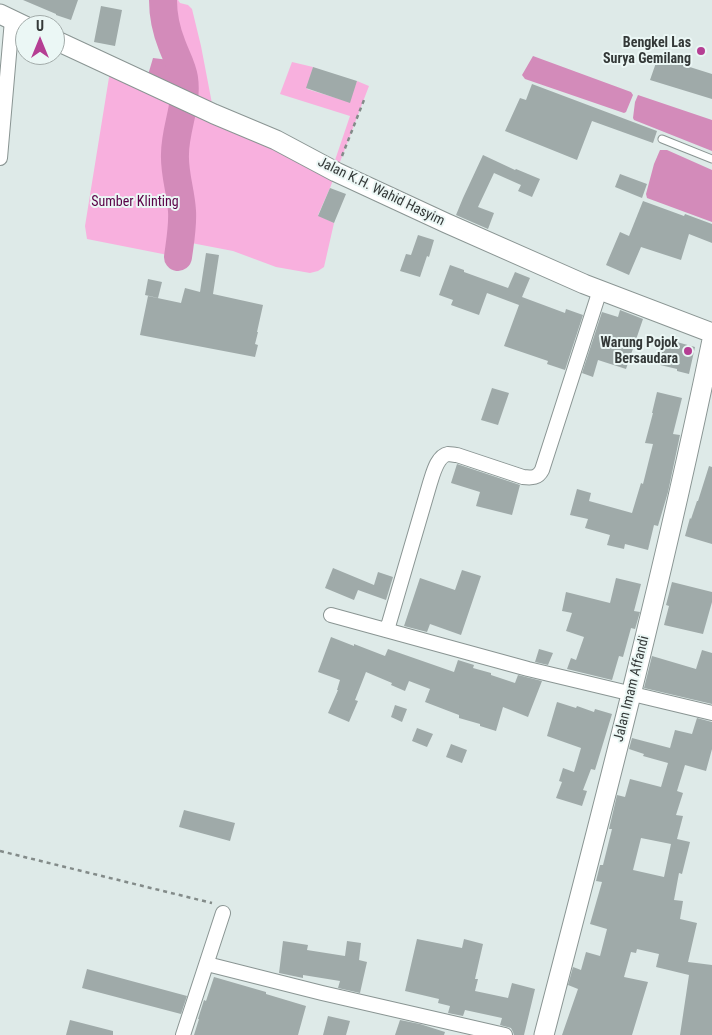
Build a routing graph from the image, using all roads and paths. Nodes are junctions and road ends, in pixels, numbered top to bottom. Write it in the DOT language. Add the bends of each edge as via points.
graph roads {
  1 [pos="12,20"];
  2 [pos="65,45"];
  3 [pos="364,100"];
  4 [pos="662,139"];
  5 [pos="0,158"];
  6 [pos="712,159"];
  7 [pos="336,172"];
  8 [pos="600,290"];
  9 [pos="712,333"];
  10 [pos="712,340"];
  11 [pos="331,615"];
  12 [pos="388,630"];
  13 [pos="632,695"];
  14 [pos="712,713"];
  15 [pos="0,851"];
  16 [pos="223,914"];
  17 [pos="206,964"];
  18 [pos="183,1035"];
  19 [pos="505,1035"];
  20 [pos="544,1035"];
  1 -- 5 [label="street"];
  2 -- 7 [label="street, Jalan K.H. Wahid Hasyim" via="276,140"];
  3 -- 7 [label="path"];
  4 -- 6 [label="lane"];
  7 -- 8 [label="street, Jalan K.H. Wahid Hasyim"];
  8 -- 9 [label="street, Jalan K.H. Wahid Hasyim"];
  8 -- 12 [label="street" via="539,475 523,477 456,455 442,456 430,483"];
  10 -- 13 [label="street, Jalan Imam Affandi"];
  11 -- 12 [label="street"];
  12 -- 13 [label="street"];
  13 -- 14 [label="street"];
  13 -- 20 [label="street, Jalan Imam Affandi"];
  15 -- 16 [label="path" via="212,903 223,908"];
  16 -- 17 [label="street"];
  17 -- 18 [label="street"];
  17 -- 19 [label="street"];
}
